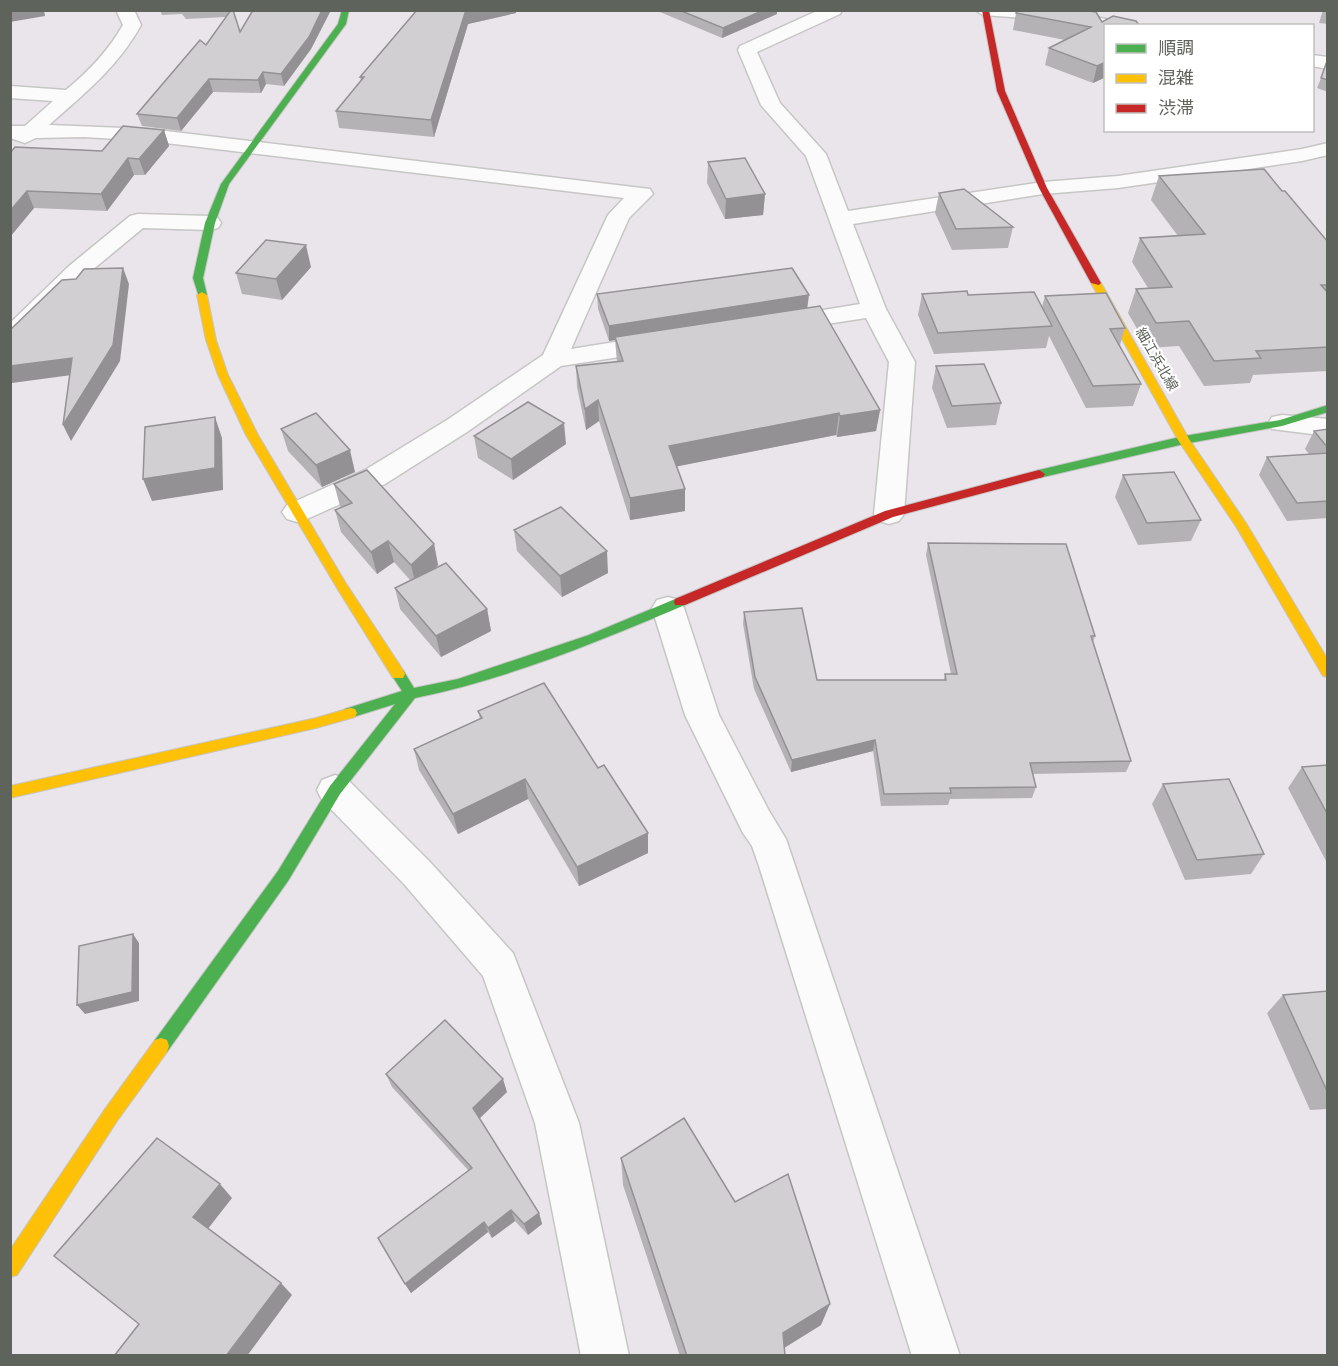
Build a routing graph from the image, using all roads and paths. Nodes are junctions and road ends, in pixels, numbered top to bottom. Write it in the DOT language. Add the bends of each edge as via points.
graph roads {
  1 [pos="125,10"];
  2 [pos="346,10"];
  3 [pos="834,10"];
  4 [pos="985,11"];
  5 [pos="1105,24"];
  6 [pos="10,92"];
  7 [pos="71,96"];
  8 [pos="21,131"];
  9 [pos="250,148"];
  10 [pos="1328,149"];
  11 [pos="10,151"];
  12 [pos="1043,188"];
  13 [pos="839,219"];
  14 [pos="210,223"];
  15 [pos="874,309"];
  16 [pos="760,327"];
  17 [pos="10,338"];
  18 [pos="681,339"];
  19 [pos="554,359"];
  20 [pos="1328,408"];
  21 [pos="1282,423"];
  22 [pos="1328,428"];
  23 [pos="1184,440"];
  24 [pos="297,512"];
  25 [pos="889,514"];
  26 [pos="668,608"];
  27 [pos="1328,672"];
  28 [pos="411,694"];
  29 [pos="335,790"];
  30 [pos="10,792"];
  31 [pos="10,1268"];
  32 [pos="605,1356"];
  33 [pos="936,1356"];
  1 -- 7 [label="street" via="132,25 123,45"];
  2 -- 9 [label="street" via="342,24"];
  3 -- 13 [label="street" via="747,50 771,105 816,154"];
  4 -- 5 [label="street" via="1051,15"];
  4 -- 12 [label="street, 細江浜北線" via="1001,91"];
  6 -- 7 [label="street"];
  7 -- 8 [label="street"];
  8 -- 9 [label="street" via="149,135"];
  8 -- 11 [label="street"];
  9 -- 14 [label="street" via="225,184"];
  9 -- 19 [label="street" via="642,194 619,215"];
  10 -- 12 [label="street" via="1118,182"];
  12 -- 13 [label="street"];
  12 -- 23 [label="street, 細江浜北線"];
  13 -- 15 [label="street"];
  14 -- 17 [label="street" via="138,221 76,271"];
  14 -- 24 [label="street" via="198,278 211,340 252,435"];
  15 -- 16 [label="street"];
  15 -- 25 [label="street" via="902,362"];
  18 -- 19 [label="street"];
  19 -- 24 [label="street" via="375,477"];
  20 -- 21 [label="street"];
  21 -- 22 [label="street"];
  21 -- 23 [label="street"];
  23 -- 25 [label="street"];
  23 -- 27 [label="street, 細江浜北線" via="1242,526"];
  24 -- 28 [label="street"];
  25 -- 26 [label="street"];
  26 -- 28 [label="street" via="471,680"];
  26 -- 33 [label="street" via="702,715 768,839 778,866"];
  28 -- 29 [label="street"];
  28 -- 30 [label="street" via="316,723"];
  29 -- 31 [label="street" via="283,876 111,1115"];
  29 -- 32 [label="street" via="417,873 499,966 557,1123"];
}
